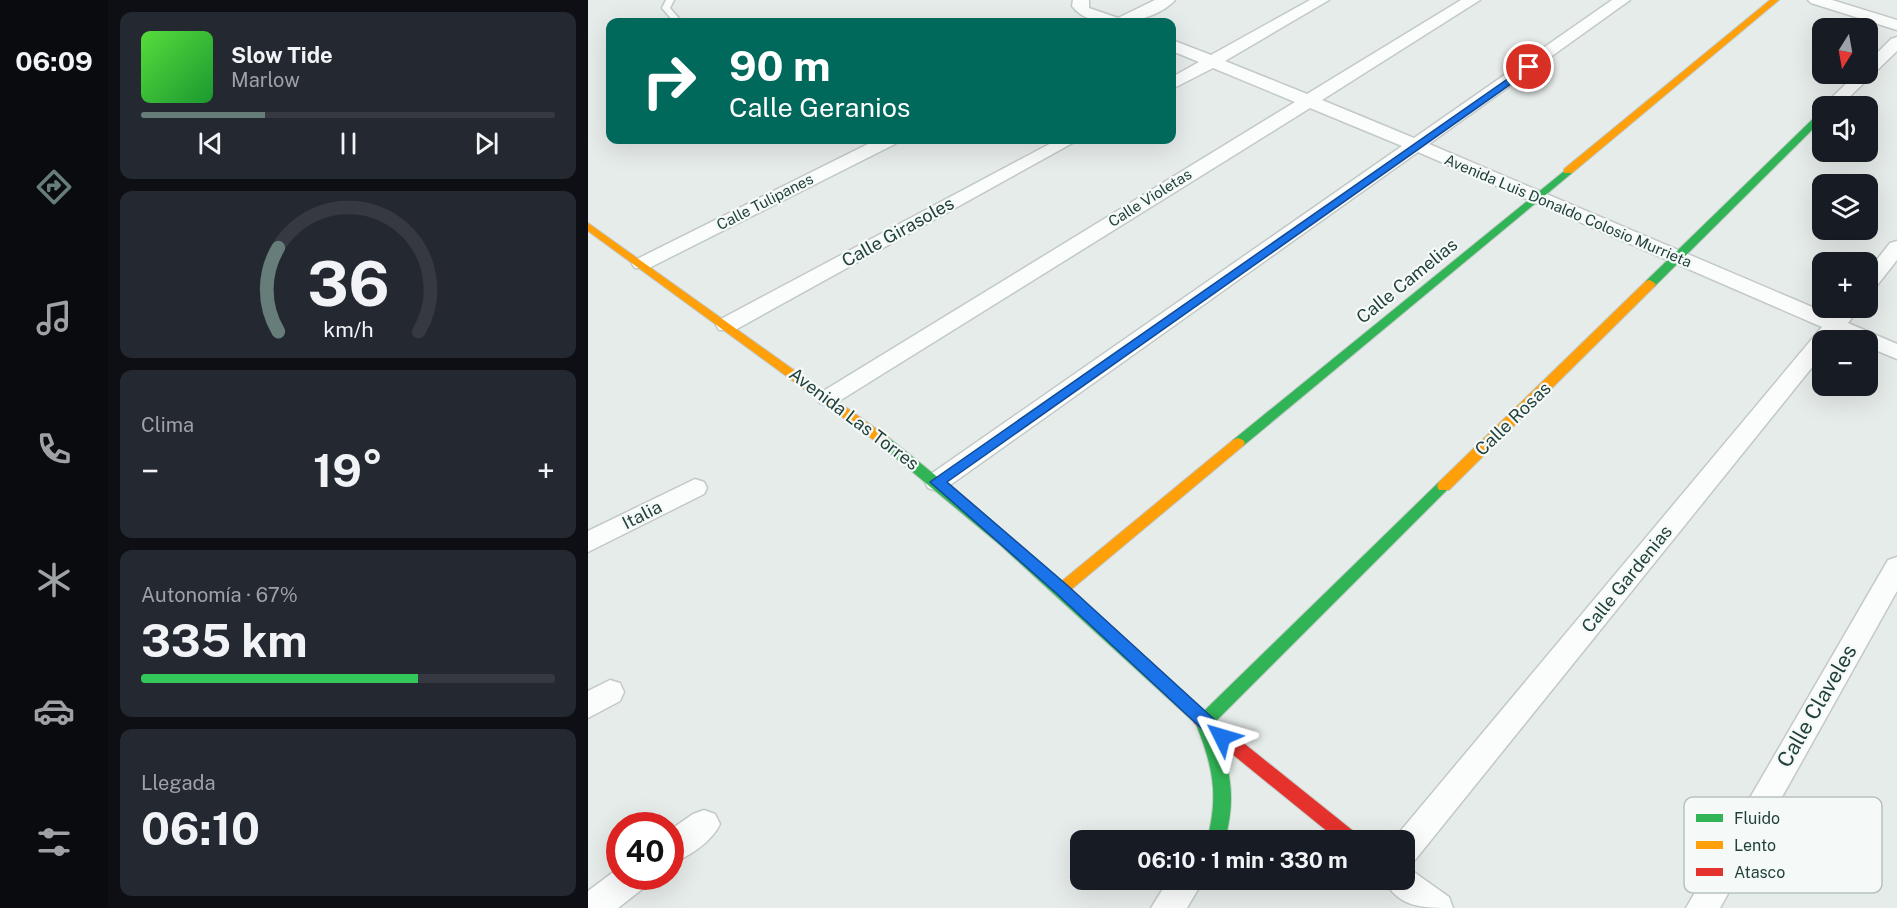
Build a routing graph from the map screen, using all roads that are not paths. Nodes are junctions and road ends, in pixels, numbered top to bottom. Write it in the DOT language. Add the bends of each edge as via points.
graph roads {
  1 [pos="670,0"];
  2 [pos="1081,0"];
  3 [pos="1167,0"];
  4 [pos="1321,0"];
  5 [pos="1472,0"];
  6 [pos="1622,0"];
  7 [pos="1775,0"];
  8 [pos="1816,0"];
  9 [pos="675,18"];
  10 [pos="1104,18"];
  11 [pos="1129,18"];
  12 [pos="1897,26"];
  13 [pos="1897,42"];
  14 [pos="1176,47"];
  15 [pos="1878,60"];
  16 [pos="1212,62"];
  17 [pos="1176,82"];
  18 [pos="1854,84"];
  19 [pos="1841,96"];
  20 [pos="1307,101"];
  21 [pos="1812,125"];
  22 [pos="881,144"];
  23 [pos="1062,144"];
  24 [pos="1416,147"];
  25 [pos="1539,196"];
  26 [pos="588,226"];
  27 [pos="1897,248"];
  28 [pos="1678,257"];
  29 [pos="642,264"];
  30 [pos="1878,272"];
  31 [pos="1812,305"];
  32 [pos="1840,318"];
  33 [pos="1845,318"];
  34 [pos="728,326"];
  35 [pos="1897,352"];
  36 [pos="828,398"];
  37 [pos="937,482"];
  38 [pos="695,488"];
  39 [pos="588,542"];
  40 [pos="1897,567"];
  41 [pos="1062,589"];
  42 [pos="1204,723"];
  43 [pos="1765,797"];
  44 [pos="704,824"];
  45 [pos="1219,830"];
  46 [pos="1338,830"];
  47 [pos="1415,837"];
  48 [pos="684,839"];
  49 [pos="615,890"];
  50 [pos="1180,890"];
  51 [pos="1414,890"];
  52 [pos="1711,893"];
  53 [pos="591,908"];
  54 [pos="1167,908"];
  55 [pos="1437,908"];
  56 [pos="1702,908"];
  1 -- 9 [label="lane" via="666,8"];
  2 -- 10 [label="street" via="1084,11"];
  3 -- 11 [label="street"];
  4 -- 16 [label="street"];
  5 -- 20 [label="street, Calle Violetas"];
  6 -- 24 [label="street"];
  7 -- 25 [label="street, Calle Camelias"];
  8 -- 12 [label="street"];
  13 -- 15 [label="street"];
  14 -- 16 [label="street, Avenida Luis Donaldo Colosio Murrieta"];
  16 -- 17 [label="street"];
  16 -- 20 [label="street, Avenida Luis Donaldo Colosio Murrieta"];
  18 -- 19 [label="street"];
  20 -- 24 [label="street, Avenida Luis Donaldo Colosio Murrieta"];
  20 -- 36 [label="street, Calle Violetas"];
  21 -- 28 [label="street, Calle Rosas"];
  22 -- 29 [label="street, Calle Tulipanes"];
  23 -- 34 [label="street, Calle Girasoles"];
  24 -- 25 [label="street, Avenida Luis Donaldo Colosio Murrieta"];
  24 -- 37 [label="street"];
  25 -- 28 [label="street, Avenida Luis Donaldo Colosio Murrieta"];
  25 -- 41 [label="street, Calle Camelias"];
  26 -- 29 [label="street, Avenida Las Torres"];
  27 -- 30 [label="street"];
  28 -- 31 [label="street, Avenida Luis Donaldo Colosio Murrieta"];
  28 -- 42 [label="street, Calle Rosas"];
  29 -- 34 [label="street, Avenida Las Torres"];
  32 -- 47 [label="street, Calle Gardenias"];
  33 -- 35 [label="street, Avenida Luis Donaldo Colosio Murrieta"];
  34 -- 36 [label="street, Avenida Las Torres"];
  36 -- 37 [label="street, Avenida Las Torres"];
  37 -- 41 [label="street, Avenida Las Torres"];
  38 -- 39 [label="street, Italia"];
  40 -- 43 [label="street, Calle Claveles"];
  41 -- 42 [label="street, Avenida Las Torres"];
  42 -- 45 [label="street" via="1225,773 1226,806"];
  42 -- 46 [label="street, Avenida Las Torres"];
  44 -- 48 [label="street"];
  49 -- 53 [label="street"];
  50 -- 54 [label="street"];
  51 -- 55 [label="street"];
  52 -- 56 [label="street, Calle Claveles"];
}
